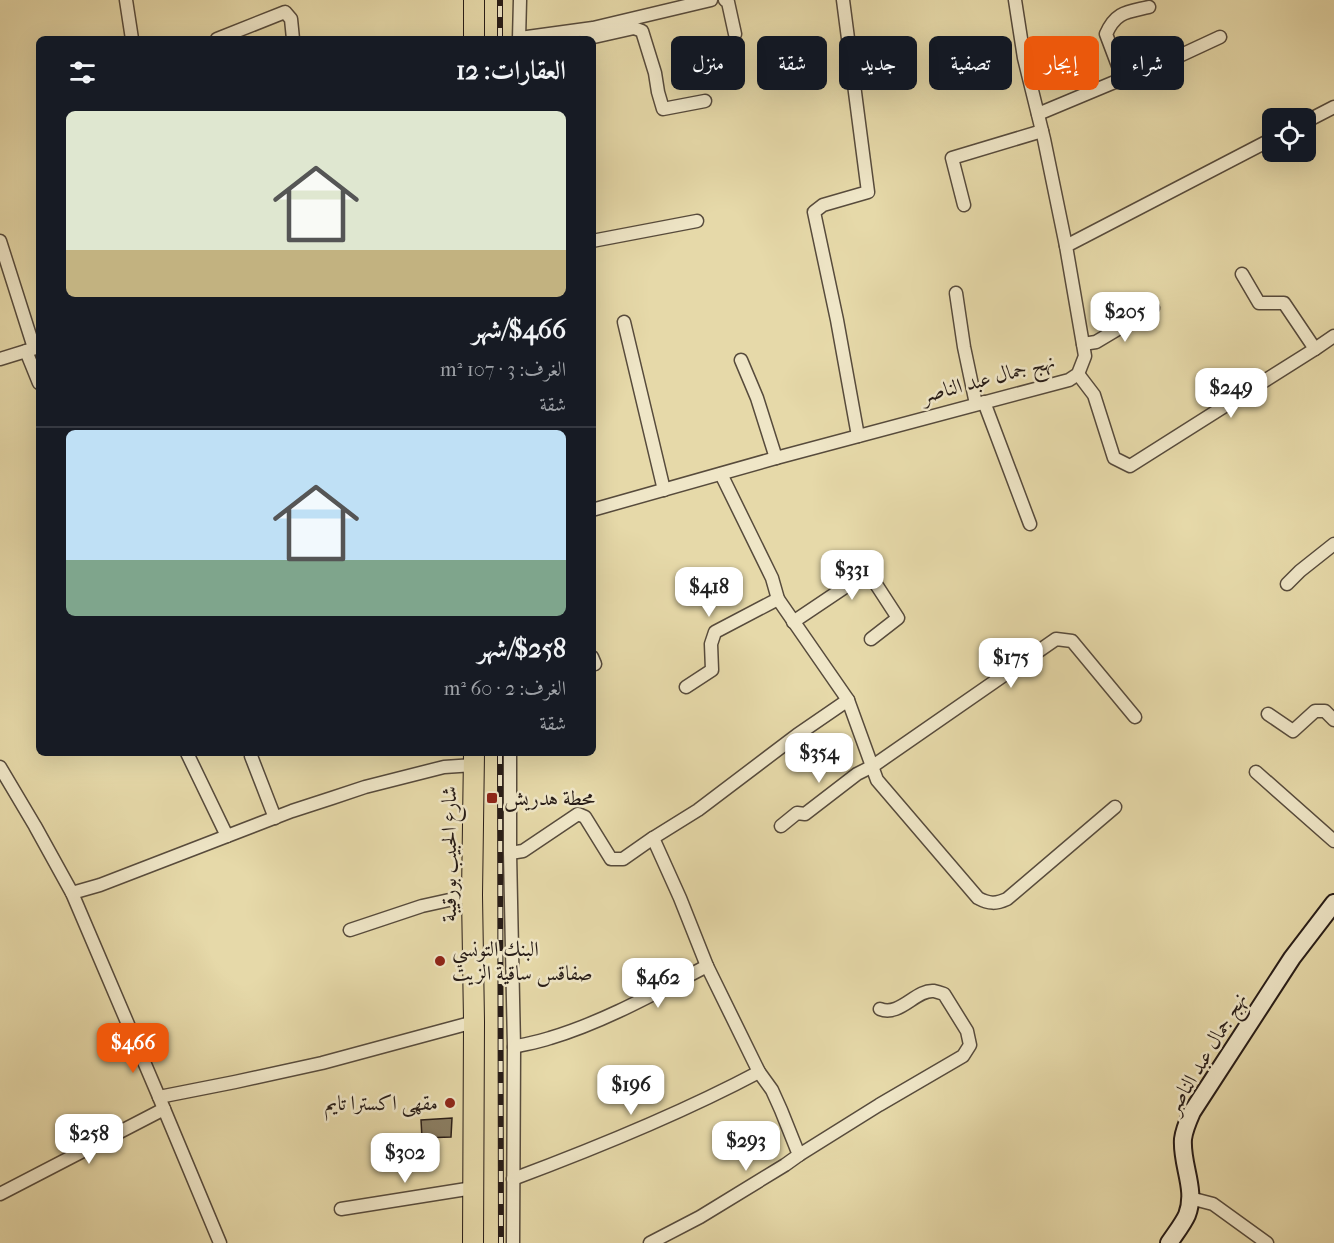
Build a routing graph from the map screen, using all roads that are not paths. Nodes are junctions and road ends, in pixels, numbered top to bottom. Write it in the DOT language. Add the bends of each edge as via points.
graph roads {
  1 [pos="126,0"];
  2 [pos="474,0"];
  3 [pos="520,0"];
  4 [pos="711,0"];
  5 [pos="725,0"];
  6 [pos="843,0"];
  7 [pos="1016,0"];
  8 [pos="1149,7"];
  9 [pos="735,34"];
  10 [pos="132,36"];
  11 [pos="225,36"];
  12 [pos="293,36"];
  13 [pos="474,36"];
  14 [pos="520,36"];
  15 [pos="535,36"];
  16 [pos="596,37"];
  17 [pos="1220,37"];
  18 [pos="1111,47"];
  19 [pos="1184,54"];
  20 [pos="1111,84"];
  21 [pos="705,100"];
  22 [pos="1334,107"];
  23 [pos="1038,114"];
  24 [pos="1316,116"];
  25 [pos="1042,131"];
  26 [pos="1262,144"];
  27 [pos="964,205"];
  28 [pos="697,221"];
  29 [pos="596,240"];
  30 [pos="0,241"];
  31 [pos="1066,246"];
  32 [pos="1242,274"];
  33 [pos="956,293"];
  34 [pos="1153,309"];
  35 [pos="624,322"];
  36 [pos="1334,336"];
  37 [pos="1083,345"];
  38 [pos="33,349"];
  39 [pos="1315,349"];
  40 [pos="0,359"];
  41 [pos="741,360"];
  42 [pos="36,366"];
  43 [pos="1078,374"];
  44 [pos="980,403"];
  45 [pos="858,436"];
  46 [pos="776,458"];
  47 [pos="721,474"];
  48 [pos="663,490"];
  49 [pos="596,509"];
  50 [pos="1030,524"];
  51 [pos="1334,544"];
  52 [pos="1287,585"];
  53 [pos="778,598"];
  54 [pos="793,622"];
  55 [pos="871,639"];
  56 [pos="686,687"];
  57 [pos="848,700"];
  58 [pos="1268,714"];
  59 [pos="1135,717"];
  60 [pos="1334,720"];
  61 [pos="188,756"];
  62 [pos="252,756"];
  63 [pos="510,756"];
  64 [pos="474,759"];
  65 [pos="873,766"];
  66 [pos="0,767"];
  67 [pos="1256,772"];
  68 [pos="1115,807"];
  69 [pos="275,818"];
  70 [pos="781,825"];
  71 [pos="227,836"];
  72 [pos="653,838"];
  73 [pos="1334,841"];
  74 [pos="510,853"];
  75 [pos="72,893"];
  76 [pos="472,895"];
  77 [pos="1334,903"];
  78 [pos="350,930"];
  79 [pos="707,966"];
  80 [pos="880,1010"];
  81 [pos="474,1022"];
  82 [pos="514,1047"];
  83 [pos="759,1072"];
  84 [pos="162,1103"];
  85 [pos="799,1155"];
  86 [pos="513,1179"];
  87 [pos="473,1188"];
  88 [pos="0,1194"];
  89 [pos="1190,1198"];
  90 [pos="341,1209"];
  91 [pos="220,1243"];
  92 [pos="473,1243"];
  93 [pos="513,1243"];
  94 [pos="650,1243"];
  95 [pos="1169,1243"];
  96 [pos="1267,1243"];
  1 -- 10 [label="street"];
  2 -- 13 [label="main road"];
  3 -- 14 [label="street"];
  4 -- 15 [label="street" via="593,28"];
  5 -- 9 [label="street"];
  6 -- 45 [label="street" via="868,192 823,205 814,212"];
  7 -- 23 [label="street, نهج جمال عبد الناصر" via="1024,58"];
  8 -- 18 [label="street" via="1111,21 1106,34"];
  11 -- 12 [label="street" via="285,12 291,19"];
  16 -- 21 [label="street" via="634,28 642,31 663,110"];
  17 -- 19 [label="street"];
  20 -- 23 [label="street"];
  22 -- 24 [label="street"];
  23 -- 25 [label="street, نهج جمال عبد الناصر"];
  25 -- 27 [label="street" via="952,158"];
  25 -- 31 [label="street, نهج جمال عبد الناصر"];
  26 -- 31 [label="street"];
  28 -- 29 [label="street"];
  30 -- 38 [label="street"];
  31 -- 37 [label="street, نهج جمال عبد الناصر"];
  32 -- 39 [label="street" via="1259,303 1284,303"];
  33 -- 44 [label="street" via="964,347"];
  34 -- 37 [label="street" via="1096,342"];
  35 -- 48 [label="street"];
  36 -- 39 [label="street"];
  37 -- 43 [label="street, نهج جمال عبد الناصر" via="1085,356"];
  38 -- 40 [label="street"];
  38 -- 42 [label="street"];
  39 -- 43 [label="street" via="1130,466 1114,458 1094,395"];
  41 -- 46 [label="street"];
  43 -- 44 [label="street, نهج جمال عبد الناصر" via="1069,380"];
  44 -- 45 [label="street, نهج جمال عبد الناصر"];
  44 -- 50 [label="street"];
  45 -- 46 [label="street, نهج جمال عبد الناصر"];
  46 -- 47 [label="street, نهج جمال عبد الناصر"];
  47 -- 48 [label="street, نهج جمال عبد الناصر"];
  47 -- 53 [label="street"];
  48 -- 49 [label="street, نهج جمال عبد الناصر"];
  51 -- 52 [label="street"];
  53 -- 54 [label="street"];
  53 -- 56 [label="street" via="715,632 711,644 712,670"];
  54 -- 55 [label="street" via="863,575 870,575 898,618"];
  54 -- 57 [label="street"];
  57 -- 65 [label="street"];
  57 -- 72 [label="street" via="698,810"];
  58 -- 60 [label="street" via="1293,731 1315,711 1325,711"];
  59 -- 65 [label="street" via="1072,641 1056,639"];
  61 -- 71 [label="street"];
  62 -- 69 [label="street"];
  63 -- 74 [label="street"];
  64 -- 69 [label="street" via="365,787"];
  64 -- 76 [label="main road, شارع الحبيب بورقيبة"];
  65 -- 68 [label="street" via="877,780 978,898 988,903 1007,899"];
  65 -- 70 [label="street" via="805,814 797,813"];
  66 -- 75 [label="street"];
  67 -- 73 [label="street"];
  69 -- 71 [label="street"];
  71 -- 75 [label="street"];
  72 -- 74 [label="street" via="623,859 611,859 585,817 578,814 523,850"];
  72 -- 79 [label="street"];
  74 -- 82 [label="street"];
  75 -- 84 [label="street"];
  76 -- 78 [label="street" via="422,906"];
  76 -- 81 [label="main road, شارع الحبيب بورقيبة"];
  77 -- 89 [label="street, نهج جمال عبد الناصر" via="1292,958 1185,1126 1184,1155"];
  79 -- 82 [label="street" via="587,1025"];
  79 -- 83 [label="street"];
  80 -- 85 [label="street" via="897,1009 933,991 944,994 967,1032 970,1045 963,1056"];
  81 -- 84 [label="street"];
  81 -- 87 [label="main road, شارع الحبيب بورقيبة"];
  82 -- 86 [label="street"];
  83 -- 85 [label="street" via="777,1100"];
  83 -- 86 [label="street" via="691,1106"];
  84 -- 88 [label="street"];
  84 -- 91 [label="street"];
  85 -- 94 [label="street" via="700,1217"];
  86 -- 93 [label="street"];
  87 -- 90 [label="street"];
  87 -- 92 [label="main road, شارع الحبيب بورقيبة"];
  89 -- 95 [label="street, نهج جمال عبد الناصر" via="1187,1214"];
  89 -- 96 [label="street" via="1213,1204"];
}
